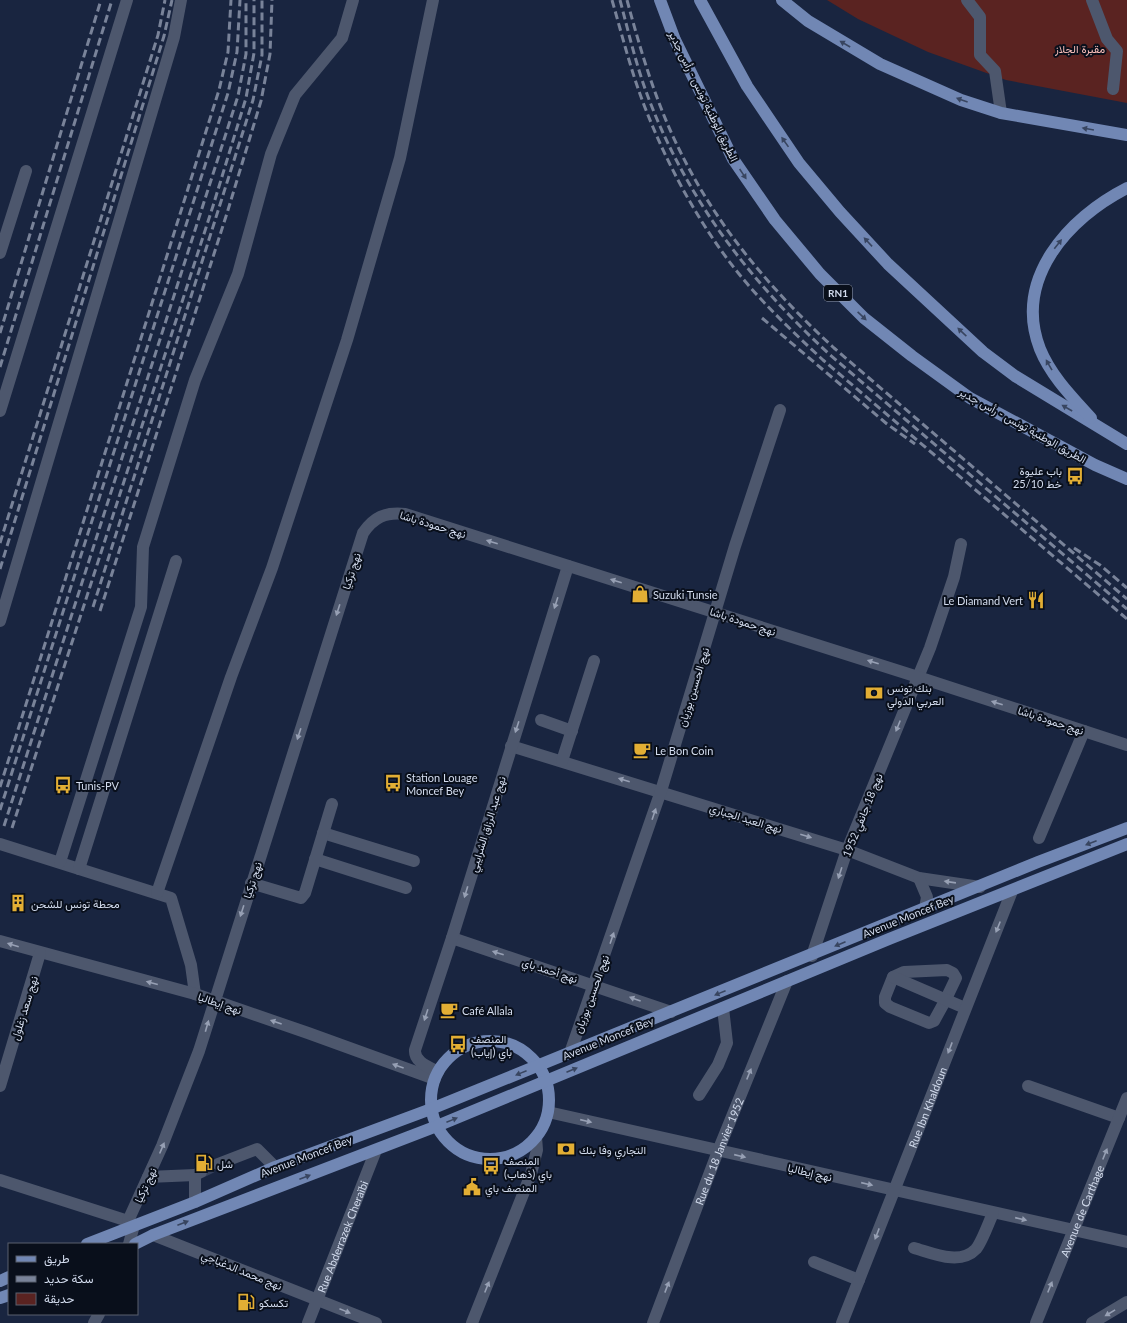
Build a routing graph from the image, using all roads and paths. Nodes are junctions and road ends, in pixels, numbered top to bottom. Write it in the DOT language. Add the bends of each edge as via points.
graph roads {
  1 [pos="127,0"];
  2 [pos="181,0"];
  3 [pos="353,0"];
  4 [pos="433,0"];
  5 [pos="660,0"];
  6 [pos="700,0"];
  7 [pos="782,0"];
  8 [pos="967,0"];
  9 [pos="1092,0"];
  10 [pos="1113,89"];
  11 [pos="1001,113"];
  12 [pos="1127,135"];
  13 [pos="26,171"];
  14 [pos="1127,188"];
  15 [pos="0,253"];
  16 [pos="780,410"];
  17 [pos="0,411"];
  18 [pos="1100,427"];
  19 [pos="1127,444"];
  20 [pos="1095,465"];
  21 [pos="1127,479"];
  22 [pos="1127,484"];
  23 [pos="363,533"];
  24 [pos="961,544"];
  25 [pos="176,561"];
  26 [pos="568,566"];
  27 [pos="716,612"];
  28 [pos="0,621"];
  29 [pos="594,661"];
  30 [pos="918,677"];
  31 [pos="541,720"];
  32 [pos="572,731"];
  33 [pos="1084,731"];
  34 [pos="1127,745"];
  35 [pos="511,746"];
  36 [pos="562,761"];
  37 [pos="662,791"];
  38 [pos="332,804"];
  39 [pos="1127,828"];
  40 [pos="323,833"];
  41 [pos="1039,838"];
  42 [pos="0,844"];
  43 [pos="1127,844"];
  44 [pos="848,850"];
  45 [pos="315,859"];
  46 [pos="414,861"];
  47 [pos="60,862"];
  48 [pos="79,869"];
  49 [pos="919,878"];
  50 [pos="251,883"];
  51 [pos="980,886"];
  52 [pos="406,888"];
  53 [pos="1012,891"];
  54 [pos="157,893"];
  55 [pos="925,909"];
  56 [pos="452,938"];
  57 [pos="0,941"];
  58 [pos="40,953"];
  59 [pos="812,956"];
  60 [pos="893,977"];
  61 [pos="787,981"];
  62 [pos="595,985"];
  63 [pos="195,994"];
  64 [pos="214,1001"];
  65 [pos="945,1001"];
  66 [pos="723,1008"];
  67 [pos="965,1008"];
  68 [pos="671,1012"];
  69 [pos="570,1053"];
  70 [pos="538,1066"];
  71 [pos="436,1076"];
  72 [pos="546,1081"];
  73 [pos="0,1086"];
  74 [pos="1028,1086"];
  75 [pos="699,1095"];
  76 [pos="1127,1098"];
  77 [pos="432,1109"];
  78 [pos="548,1112"];
  79 [pos="1119,1118"];
  80 [pos="437,1126"];
  81 [pos="536,1137"];
  82 [pos="376,1150"];
  83 [pos="718,1151"];
  84 [pos="218,1164"];
  85 [pos="275,1167"];
  86 [pos="148,1177"];
  87 [pos="0,1180"];
  88 [pos="894,1190"];
  89 [pos="195,1202"];
  90 [pos="993,1212"];
  91 [pos="131,1223"];
  92 [pos="1073,1231"];
  93 [pos="152,1235"];
  94 [pos="1127,1242"];
  95 [pos="90,1243"];
  96 [pos="129,1243"];
  97 [pos="137,1243"];
  98 [pos="914,1248"];
  99 [pos="814,1262"];
  100 [pos="859,1280"];
  101 [pos="317,1300"];
  102 [pos="1127,1302"];
  103 [pos="308,1323"];
  104 [pos="376,1323"];
  105 [pos="472,1323"];
  106 [pos="653,1323"];
  107 [pos="842,1323"];
  108 [pos="1036,1323"];
  109 [pos="1092,1323"];
  1 -- 17 [label="street"];
  2 -- 28 [label="street" via="174,38"];
  3 -- 47 [label="street" via="342,38 295,95 271,154 238,274 195,380 143,547 141,607"];
  4 -- 54 [label="street" via="400,158 347,340 272,568 231,677"];
  5 -- 20 [label="main road, الطريق الوطنية تونس - رأس جدير / RN1, one-way" via="675,40 733,159 775,220 820,274 864,318 970,398"];
  18 -- 6 [label="main road, one-way" via="1015,376 983,352 888,264 799,163 747,86"];
  11 -- 7 [label="main road, one-way" via="961,100 880,64 808,21"];
  8 -- 11 [label="street" via="980,17 980,55 995,71"];
  9 -- 10 [label="street" via="1107,39 1117,51"];
  12 -- 11 [label="main road, one-way"];
  13 -- 15 [label="street"];
  18 -- 14 [label="main road, one-way" via="1062,386 1040,350 1034,328 1034,303 1038,276 1064,235 1088,213"];
  16 -- 27 [label="street, نهج الحسين بوزيان"];
  18 -- 19 [label="main road"];
  20 -- 21 [label="main road, الطريق الوطنية تونس - رأس جدير / RN1"];
  20 -- 22 [label="main road"];
  26 -- 23 [label="street, نهج حمودة باشا, one-way" via="405,514 393,513 376,518"];
  23 -- 50 [label="street, نهج تركيا, one-way"];
  24 -- 30 [label="street, نهج 18 جانفي 1952" via="954,577"];
  25 -- 48 [label="street"];
  27 -- 26 [label="street, نهج حمودة باشا, one-way"];
  26 -- 35 [label="street, نهج عبد الرزاق الشرايبي, one-way"];
  30 -- 27 [label="street, نهج حمودة باشا, one-way"];
  27 -- 37 [label="street, نهج الحسين بوزيان"];
  29 -- 32 [label="street"];
  33 -- 30 [label="street, نهج حمودة باشا, one-way"];
  30 -- 44 [label="street, نهج 18 جانفي 1952, one-way"];
  31 -- 32 [label="street"];
  32 -- 36 [label="street"];
  33 -- 34 [label="street, نهج حمودة باشا"];
  33 -- 41 [label="street"];
  35 -- 36 [label="street, نهج العيد الجباري"];
  35 -- 56 [label="street, نهج عبد الرزاق الشرايبي, one-way"];
  37 -- 36 [label="street, نهج العيد الجباري, one-way"];
  37 -- 44 [label="street, نهج العيد الجباري, one-way"];
  62 -- 37 [label="street, نهج الحسين بوزيان, one-way"];
  38 -- 40 [label="street"];
  39 -- 51 [label="main road, Avenue Moncef Bey, one-way"];
  40 -- 45 [label="street"];
  40 -- 46 [label="street"];
  42 -- 47 [label="street"];
  43 -- 53 [label="main road, Avenue Moncef Bey"];
  44 -- 49 [label="street, نهج العيد الجباري"];
  44 -- 59 [label="street, نهج 18 جانفي 1952, one-way"];
  45 -- 50 [label="street" via="305,893 301,898"];
  45 -- 52 [label="street"];
  47 -- 48 [label="street"];
  48 -- 54 [label="street"];
  51 -- 49 [label="street, نهج العيد الجباري, one-way"];
  49 -- 55 [label="street" via="928,897"];
  50 -- 64 [label="street, نهج تركيا, one-way"];
  51 -- 55 [label="main road, Avenue Moncef Bey"];
  53 -- 61 [label="main road, Avenue Moncef Bey"];
  53 -- 67 [label="street, Rue Ibn Khaldoun, one-way"];
  54 -- 63 [label="street" via="171,898 191,965"];
  55 -- 59 [label="main road, Avenue Moncef Bey, one-way"];
  62 -- 56 [label="street, نهج أحمد باي, one-way"];
  56 -- 71 [label="street, نهج عبد الرزاق الشرايبي, one-way" via="414,1053 419,1062"];
  58 -- 57 [label="street, نهج إيطاليا, one-way"];
  63 -- 58 [label="street, نهج إيطاليا, one-way"];
  58 -- 73 [label="street, نهج سعد زغلول"];
  59 -- 68 [label="main road, Avenue Moncef Bey, one-way"];
  60 -- 65 [label="street"];
  60 -- 65 [label="street" via="904,972 947,970 956,978"];
  60 -- 65 [label="street" via="885,997 885,1003 890,1007 929,1022 934,1021"];
  61 -- 66 [label="main road, Avenue Moncef Bey"];
  83 -- 61 [label="street, Rue du 18 Janvier 1952, one-way"];
  68 -- 62 [label="street, نهج أحمد باي, one-way"];
  62 -- 69 [label="street, نهج الحسين بوزيان"];
  63 -- 64 [label="street, نهج إيطاليا"];
  71 -- 64 [label="street, نهج إيطاليا, one-way"];
  86 -- 64 [label="street, نهج تركيا, one-way" via="199,1051"];
  65 -- 67 [label="street"];
  72 -- 66 [label="main road, Avenue Moncef Bey, one-way"];
  66 -- 75 [label="street" via="727,1043 718,1065"];
  67 -- 88 [label="street, Rue Ibn Khaldoun, one-way"];
  68 -- 69 [label="main road, Avenue Moncef Bey"];
  69 -- 70 [label="main road, Avenue Moncef Bey"];
  70 -- 71 [label="main road" via="524,1052 506,1043 486,1041 467,1046 450,1056"];
  70 -- 72 [label="main road"];
  70 -- 77 [label="main road, Avenue Moncef Bey, one-way"];
  71 -- 77 [label="main road" via="431,1094"];
  72 -- 78 [label="main road"];
  80 -- 72 [label="main road, Avenue Moncef Bey, one-way"];
  74 -- 79 [label="street"];
  76 -- 79 [label="street, Avenue de Carthage"];
  77 -- 80 [label="main road"];
  77 -- 85 [label="main road, Avenue Moncef Bey"];
  78 -- 81 [label="main road"];
  78 -- 83 [label="street, نهج إيطاليا, one-way"];
  92 -- 79 [label="street, Avenue de Carthage, one-way"];
  80 -- 81 [label="main road" via="451,1145 472,1156 495,1159 518,1152"];
  80 -- 82 [label="main road, Avenue Moncef Bey"];
  105 -- 81 [label="street, one-way" via="534,1168"];
  93 -- 82 [label="main road, Avenue Moncef Bey, one-way"];
  82 -- 101 [label="street, Rue Abderrazek Cheraïbi"];
  83 -- 88 [label="street, نهج إيطاليا, one-way"];
  106 -- 83 [label="street, Rue du 18 Janvier 1952, one-way"];
  84 -- 85 [label="street" via="256,1149"];
  85 -- 89 [label="main road, Avenue Moncef Bey"];
  86 -- 89 [label="street" via="198,1174"];
  86 -- 91 [label="street, نهج تركيا"];
  87 -- 91 [label="street"];
  88 -- 90 [label="street, نهج إيطاليا"];
  88 -- 100 [label="street, Rue Ibn Khaldoun, one-way"];
  89 -- 91 [label="main road, Avenue Moncef Bey"];
  90 -- 92 [label="street, نهج إيطاليا, one-way"];
  90 -- 98 [label="street" via="976,1249 967,1255 958,1258"];
  91 -- 95 [label="main road, Avenue Moncef Bey"];
  91 -- 96 [label="street, نهج تركيا"];
  92 -- 94 [label="street, نهج إيطاليا"];
  108 -- 92 [label="street, Avenue de Carthage, one-way"];
  93 -- 97 [label="main road, Avenue Moncef Bey"];
  93 -- 101 [label="street, نهج محمد الدغباجي"];
  99 -- 100 [label="street"];
  100 -- 107 [label="street, Rue Ibn Khaldoun"];
  101 -- 103 [label="street, Rue Abderrazek Cheraïbi"];
  101 -- 104 [label="street, نهج محمد الدغباجي, one-way"];
  102 -- 109 [label="street, one-way"];
}
